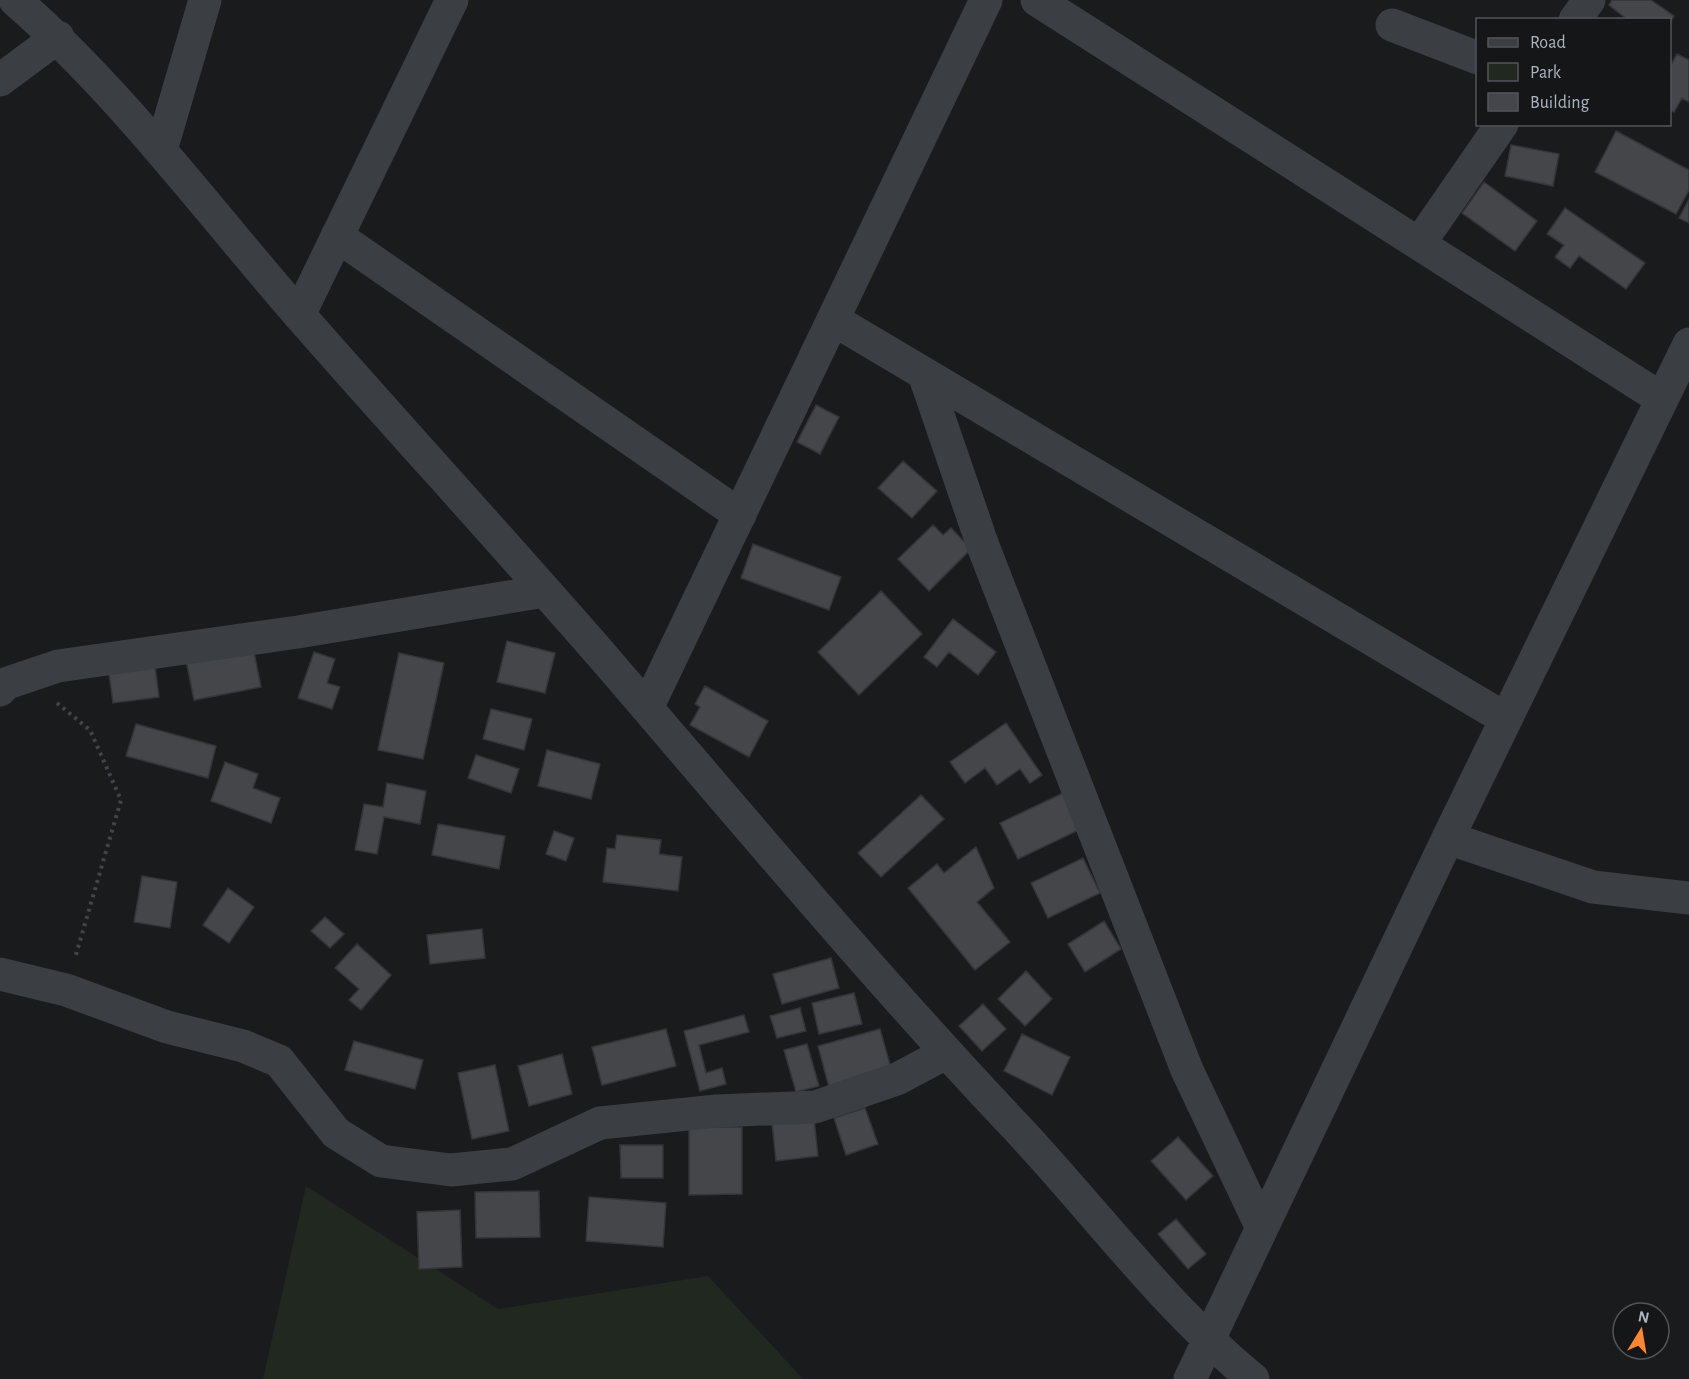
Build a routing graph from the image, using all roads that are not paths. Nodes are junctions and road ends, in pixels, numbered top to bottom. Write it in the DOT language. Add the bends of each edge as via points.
graph roads {
  1 [pos="15,0"];
  2 [pos="205,0"];
  3 [pos="452,0"];
  4 [pos="986,0"];
  5 [pos="1037,0"];
  6 [pos="1589,0"];
  7 [pos="1576,18"];
  8 [pos="1392,25"];
  9 [pos="58,37"];
  10 [pos="1476,57"];
  11 [pos="0,80"];
  12 [pos="1501,126"];
  13 [pos="161,150"];
  14 [pos="337,236"];
  15 [pos="1419,244"];
  16 [pos="299,315"];
  17 [pos="834,320"];
  18 [pos="1686,358"];
  19 [pos="924,374"];
  20 [pos="1662,399"];
  21 [pos="740,515"];
  22 [pos="545,591"];
  23 [pos="14,683"];
  24 [pos="646,708"];
  25 [pos="1506,719"];
  26 [pos="1448,838"];
  27 [pos="1689,898"];
  28 [pos="0,974"];
  29 [pos="946,1053"];
  30 [pos="1261,1226"];
  31 [pos="1208,1342"];
  32 [pos="1190,1379"];
  33 [pos="1253,1379"];
  1 -- 9 [label="street"];
  2 -- 13 [label="street"];
  3 -- 14 [label="street"];
  4 -- 17 [label="street"];
  5 -- 15 [label="street"];
  6 -- 7 [label="street"];
  8 -- 10 [label="street"];
  9 -- 11 [label="street"];
  9 -- 13 [label="street"];
  12 -- 15 [label="street"];
  13 -- 16 [label="street"];
  14 -- 16 [label="street"];
  14 -- 21 [label="street"];
  15 -- 20 [label="street"];
  16 -- 22 [label="street"];
  17 -- 19 [label="street"];
  17 -- 21 [label="street"];
  18 -- 20 [label="street"];
  19 -- 25 [label="street"];
  19 -- 30 [label="street" via="983,546 1187,1070"];
  20 -- 25 [label="street"];
  21 -- 24 [label="street"];
  22 -- 23 [label="street" via="58,666"];
  22 -- 24 [label="street"];
  24 -- 29 [label="street"];
  25 -- 26 [label="street"];
  26 -- 27 [label="street" via="1593,887"];
  26 -- 30 [label="street"];
  28 -- 29 [label="street" via="66,990 167,1027 243,1046 279,1061 336,1133 381,1161 452,1170 512,1164 600,1123 717,1111 815,1107 897,1079"];
  29 -- 31 [label="street"];
  30 -- 31 [label="street"];
  31 -- 32 [label="street"];
  31 -- 33 [label="street"];
}
